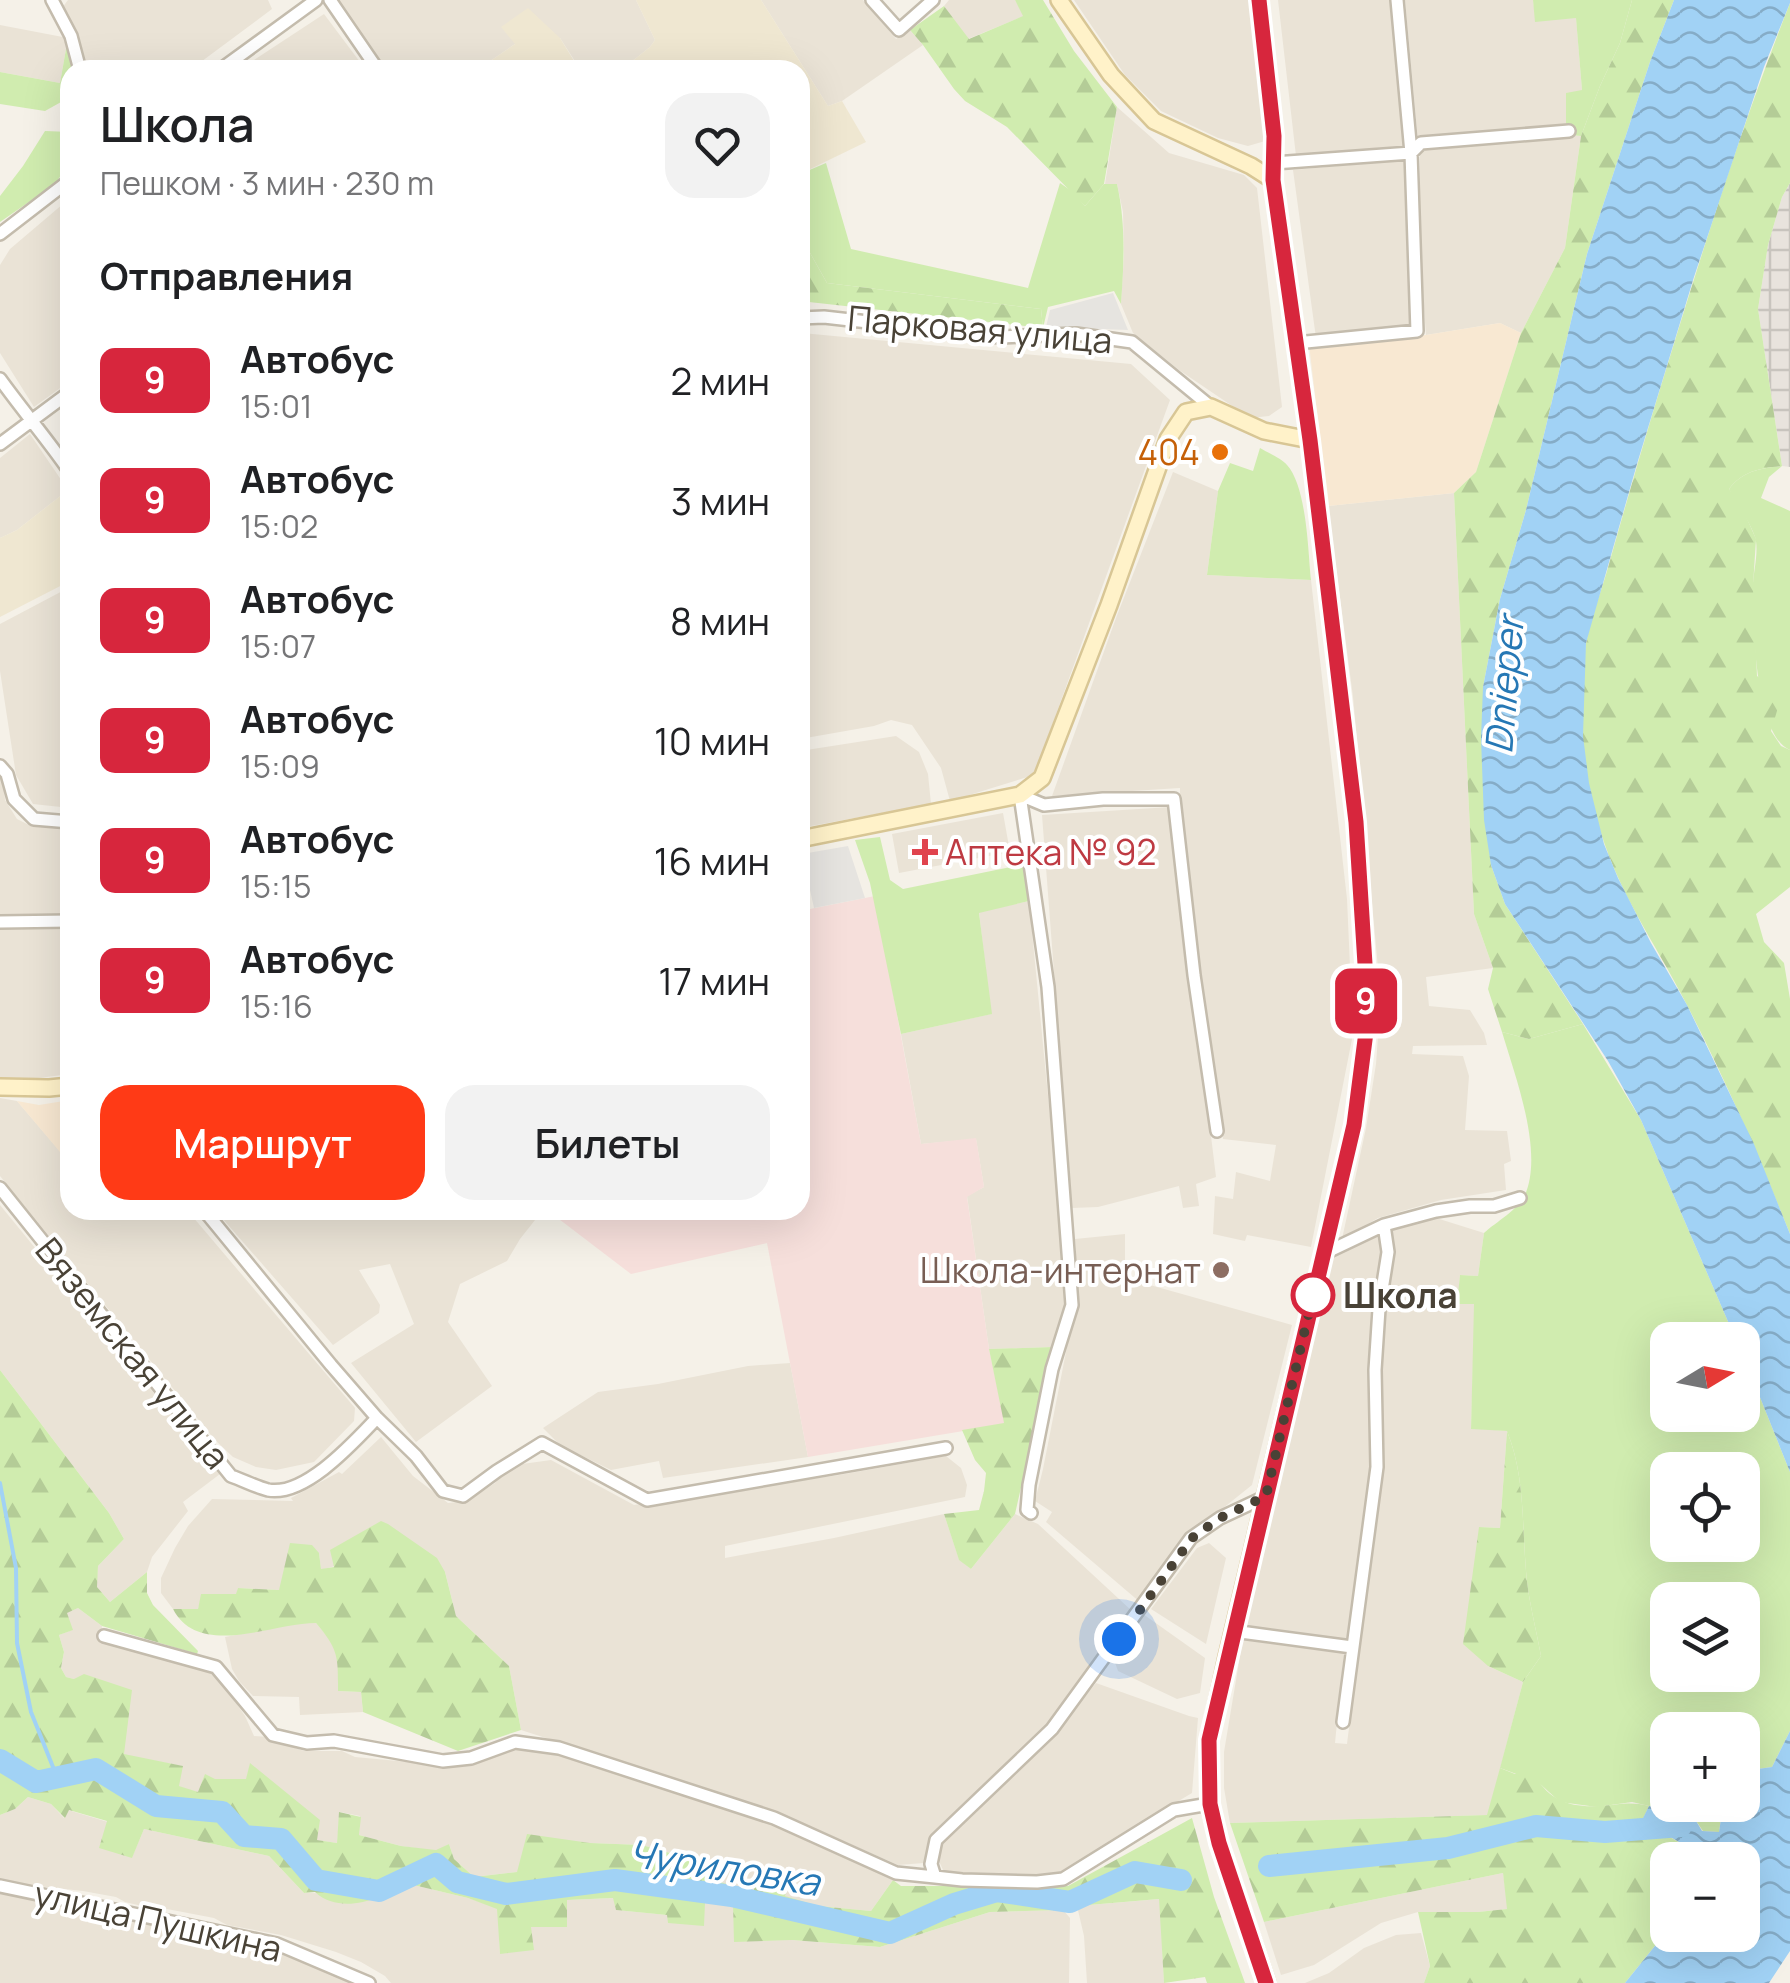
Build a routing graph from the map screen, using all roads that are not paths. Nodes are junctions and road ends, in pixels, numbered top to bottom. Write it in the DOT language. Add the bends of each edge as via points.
graph roads {
  1 [pos="52,0"];
  2 [pos="316,0"];
  3 [pos="330,0"];
  4 [pos="872,0"];
  5 [pos="934,0"];
  6 [pos="1059,0"];
  7 [pos="1259,0"];
  8 [pos="1397,0"];
  9 [pos="78,60"];
  10 [pos="234,60"];
  11 [pos="371,60"];
  12 [pos="1569,130"];
  13 [pos="1411,153"];
  14 [pos="1273,172"];
  15 [pos="60,188"];
  16 [pos="0,234"];
  17 [pos="810,318"];
  18 [pos="1296,344"];
  19 [pos="0,379"];
  20 [pos="60,399"];
  21 [pos="1211,407"];
  22 [pos="30,421"];
  23 [pos="1310,440"];
  24 [pos="0,444"];
  25 [pos="60,458"];
  26 [pos="0,766"];
  27 [pos="1020,794"];
  28 [pos="60,821"];
  29 [pos="810,837"];
  30 [pos="60,921"];
  31 [pos="0,922"];
  32 [pos="0,1087"];
  33 [pos="60,1087"];
  34 [pos="1217,1131"];
  35 [pos="0,1188"];
  36 [pos="1520,1198"];
  37 [pos="212,1220"];
  38 [pos="1384,1225"];
  39 [pos="1323,1254"];
  40 [pos="378,1418"];
  41 [pos="946,1448"];
  42 [pos="1266,1496"];
  43 [pos="1031,1513"];
  44 [pos="1233,1631"];
  45 [pos="104,1636"];
  46 [pos="1352,1647"];
  47 [pos="1343,1722"];
  48 [pos="1210,1804"];
  49 [pos="935,1877"];
  50 [pos="0,1886"];
  51 [pos="369,1983"];
  52 [pos="1266,1983"];
  1 -- 9 [label="street"];
  2 -- 10 [label="street"];
  3 -- 11 [label="street"];
  4 -- 5 [label="street" via="898,30"];
  6 -- 14 [label="main road" via="1111,75 1154,121"];
  7 -- 14 [label="street"];
  8 -- 13 [label="street"];
  12 -- 13 [label="street" via="1421,143"];
  13 -- 14 [label="street"];
  13 -- 18 [label="street" via="1417,331"];
  14 -- 18 [label="main road"];
  15 -- 16 [label="street"];
  17 -- 21 [label="street, Парковая улица" via="1000,338 1115,338 1132,342"];
  18 -- 23 [label="main road"];
  19 -- 22 [label="street"];
  20 -- 22 [label="street"];
  21 -- 23 [label="main road, Парковая улица" via="1264,431"];
  21 -- 27 [label="main road" via="1186,412 1168,439 1057,744 1042,778"];
  22 -- 24 [label="street"];
  22 -- 25 [label="street"];
  23 -- 39 [label="main road" via="1356,822 1365,964 1366,1032 1354,1125"];
  26 -- 28 [label="street" via="14,798 34,819"];
  27 -- 29 [label="main road"];
  27 -- 34 [label="street" via="1044,806 1174,799"];
  27 -- 43 [label="street" via="1048,987 1072,1305 1029,1485"];
  30 -- 31 [label="street"];
  32 -- 33 [label="main road"];
  35 -- 40 [label="street, Вяземская улица" via="231,1476 271,1491 298,1484 329,1466"];
  36 -- 38 [label="street"];
  37 -- 40 [label="street"];
  38 -- 39 [label="street"];
  38 -- 46 [label="street" via="1377,1467"];
  39 -- 42 [label="main road"];
  40 -- 41 [label="street" via="443,1492 463,1496 542,1443 646,1500"];
  42 -- 44 [label="main road"];
  42 -- 49 [label="street" via="1192,1538 1052,1729 936,1840"];
  44 -- 46 [label="street"];
  44 -- 48 [label="main road" via="1209,1740"];
  45 -- 49 [label="street" via="216,1667 273,1735 443,1761 514,1742 559,1748 774,1818 896,1873"];
  46 -- 47 [label="street"];
  48 -- 49 [label="street" via="1174,1810 1063,1879"];
  48 -- 52 [label="main road"];
  50 -- 51 [label="street, улица Пушкина" via="276,1944"];
}
